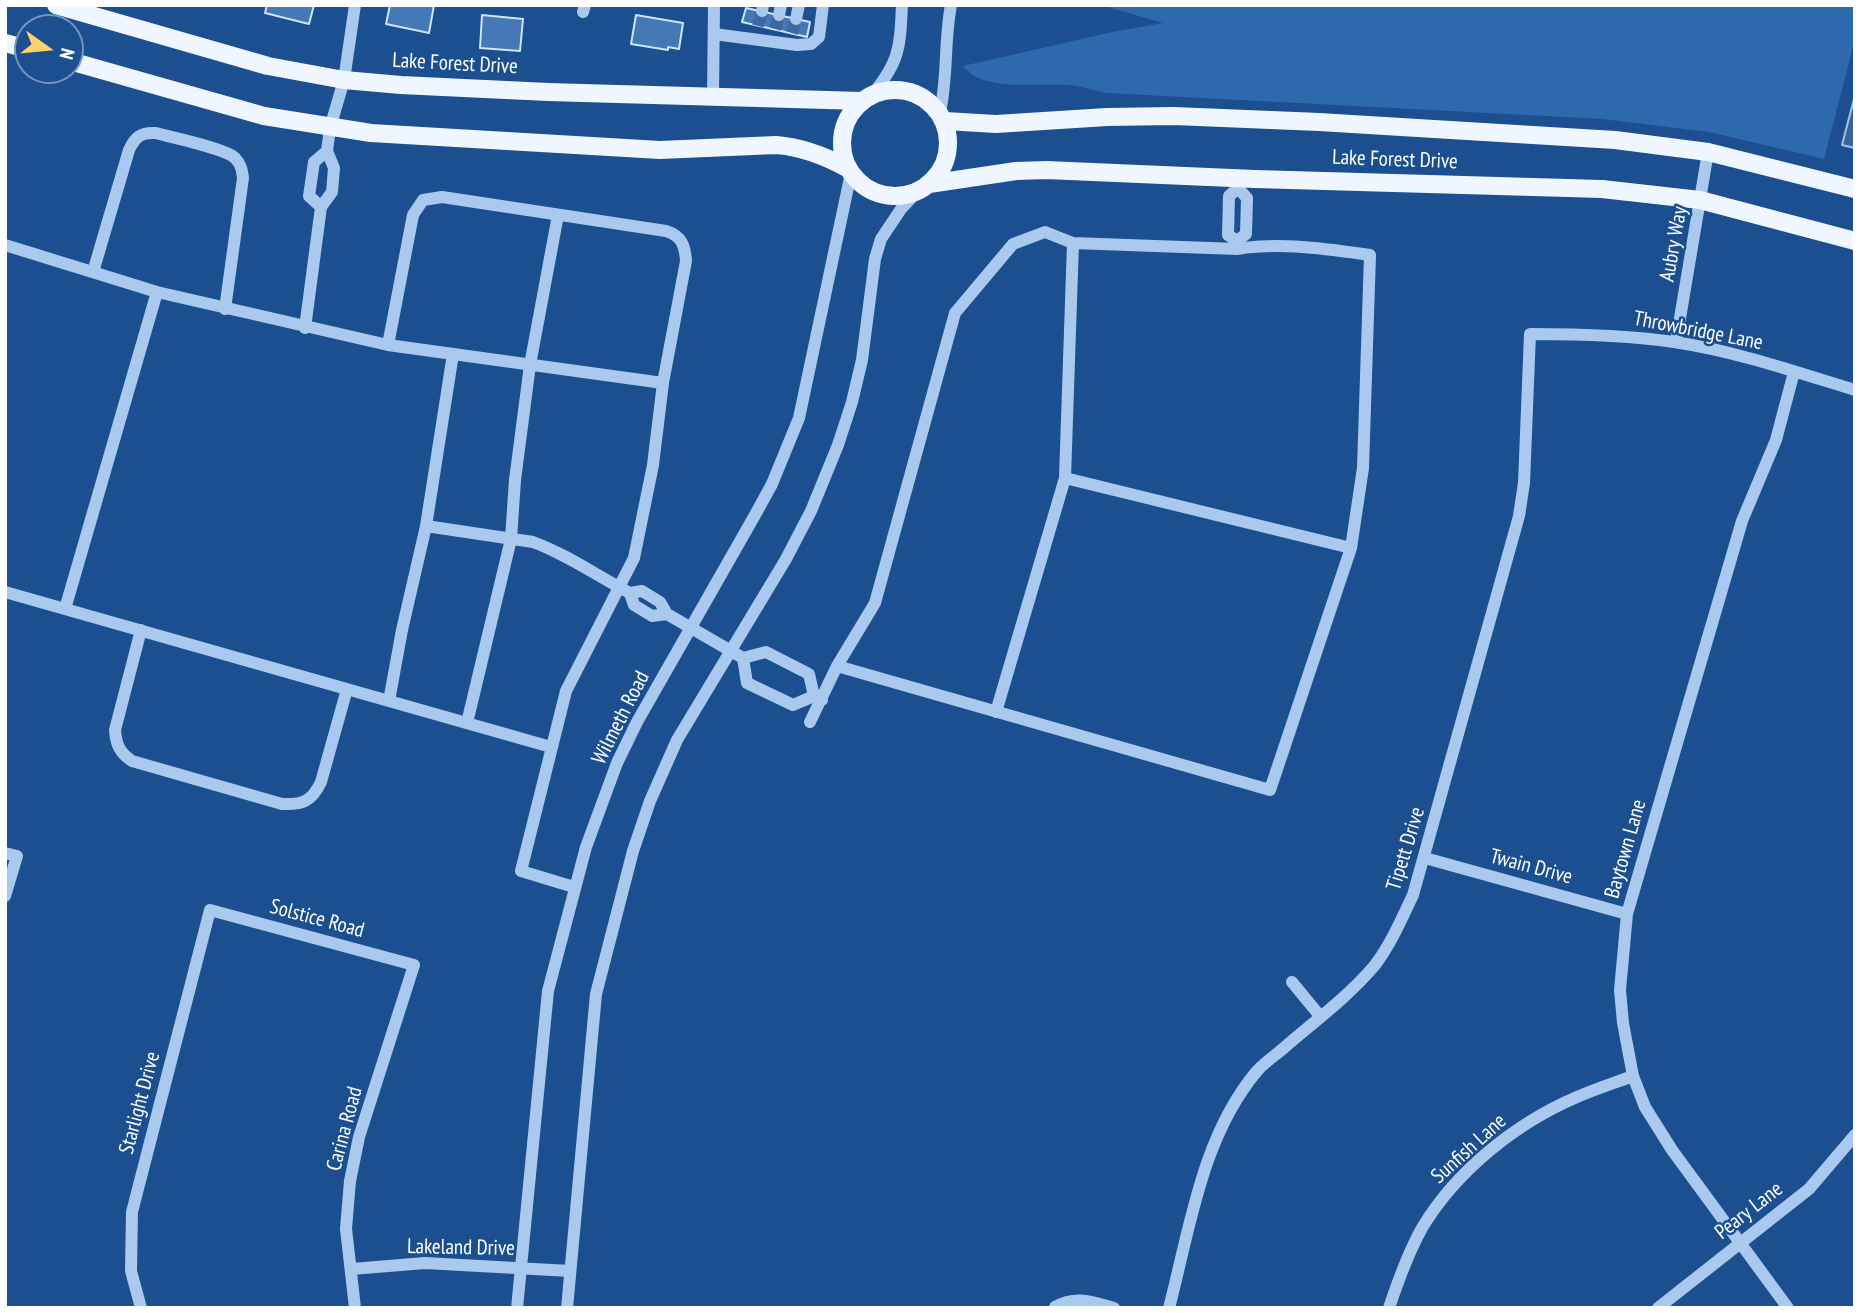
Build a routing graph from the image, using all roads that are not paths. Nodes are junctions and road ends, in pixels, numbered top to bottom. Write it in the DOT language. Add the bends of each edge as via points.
graph roads {
  1 [pos="56,5"];
  2 [pos="355,5"];
  3 [pos="714,5"];
  4 [pos="799,5"];
  5 [pos="823,5"];
  6 [pos="902,5"];
  7 [pos="951,5"];
  8 [pos="796,19"];
  9 [pos="758,26"];
  10 [pos="714,34"];
  11 [pos="754,40"];
  12 [pos="84,65"];
  13 [pos="344,80"];
  14 [pos="713,97"];
  15 [pos="867,98"];
  16 [pos="942,116"];
  17 [pos="330,128"];
  18 [pos="327,151"];
  19 [pos="1709,152"];
  20 [pos="849,170"];
  21 [pos="1238,183"];
  22 [pos="924,188"];
  23 [pos="1855,189"];
  24 [pos="1700,200"];
  25 [pos="321,207"];
  26 [pos="558,215"];
  27 [pos="1855,241"];
  28 [pos="1073,243"];
  29 [pos="5,245"];
  30 [pos="1237,245"];
  31 [pos="93,272"];
  32 [pos="157,292"];
  33 [pos="225,309"];
  34 [pos="305,328"];
  35 [pos="1530,334"];
  36 [pos="1676,342"];
  37 [pos="388,345"];
  38 [pos="453,354"];
  39 [pos="530,365"];
  40 [pos="1794,372"];
  41 [pos="663,383"];
  42 [pos="1855,390"];
  43 [pos="1065,478"];
  44 [pos="426,526"];
  45 [pos="512,539"];
  46 [pos="1351,548"];
  47 [pos="625,590"];
  48 [pos="5,592"];
  49 [pos="65,610"];
  50 [pos="691,626"];
  51 [pos="141,630"];
  52 [pos="731,651"];
  53 [pos="743,658"];
  54 [pos="837,666"];
  55 [pos="346,689"];
  56 [pos="818,698"];
  57 [pos="389,701"];
  58 [pos="996,712"];
  59 [pos="810,722"];
  60 [pos="467,723"];
  61 [pos="551,747"];
  62 [pos="11,854"];
  63 [pos="1425,858"];
  64 [pos="574,887"];
  65 [pos="5,896"];
  66 [pos="210,910"];
  67 [pos="1627,914"];
  68 [pos="414,965"];
  69 [pos="1292,982"];
  70 [pos="1320,1016"];
  71 [pos="1633,1076"];
  72 [pos="1855,1135"];
  73 [pos="1740,1242"];
  74 [pos="519,1268"];
  75 [pos="352,1269"];
  76 [pos="570,1271"];
  77 [pos="1055,1307"];
  78 [pos="141,1308"];
  79 [pos="355,1308"];
  80 [pos="517,1308"];
  81 [pos="567,1308"];
  82 [pos="1114,1308"];
  83 [pos="1169,1308"];
  84 [pos="1389,1308"];
  85 [pos="1658,1308"];
  86 [pos="1788,1308"];
  1 -- 13 [label="main road, Lake Forest Drive" via="268,66"];
  2 -- 13 [label="street"];
  3 -- 10 [label="street"];
  4 -- 8 [label="street"];
  5 -- 11 [label="street" via="819,37 811,44 773,36"];
  6 -- 15 [label="street" via="899,50 890,73"];
  7 -- 16 [label="street"];
  9 -- 11 [label="street"];
  10 -- 11 [label="street"];
  10 -- 14 [label="street"];
  12 -- 17 [label="main road" via="240,110"];
  13 -- 14 [label="main road, Lake Forest Drive"];
  13 -- 17 [label="street"];
  14 -- 15 [label="main road, Lake Forest Drive"];
  15 -- 16 [label="main road" via="884,91 907,91 928,101"];
  15 -- 20 [label="main road" via="854,110 844,131 843,151"];
  16 -- 19 [label="main road, Lake Forest Drive" via="996,124 1187,117 1615,140"];
  16 -- 22 [label="main road" via="947,155"];
  17 -- 18 [label="street"];
  17 -- 20 [label="main road" via="660,150 793,146"];
  18 -- 25 [label="street" via="334,167 332,192"];
  18 -- 25 [label="street" via="314,162 309,196"];
  19 -- 23 [label="main road, Lake Forest Drive"];
  19 -- 24 [label="street, Aubry Way"];
  20 -- 22 [label="main road" via="862,184 883,195"];
  20 -- 50 [label="street, Wilmeth Road" via="799,418 761,505"];
  21 -- 22 [label="main road, Lake Forest Drive" via="1036,170"];
  21 -- 24 [label="main road, Lake Forest Drive" via="1602,189"];
  21 -- 30 [label="street" via="1247,198 1246,234"];
  21 -- 30 [label="street" via="1229,196 1228,235"];
  22 -- 52 [label="street" via="901,209 881,239 862,360 838,445 811,511"];
  24 -- 27 [label="main road, Lake Forest Drive"];
  24 -- 36 [label="street, Aubry Way"];
  25 -- 34 [label="street"];
  26 -- 37 [label="street" via="442,197 423,200 413,215"];
  26 -- 39 [label="street"];
  26 -- 41 [label="street" via="666,231 682,240 686,261"];
  28 -- 30 [label="street"];
  28 -- 43 [label="street"];
  28 -- 54 [label="street" via="1045,232 1013,244 955,313 875,603"];
  29 -- 31 [label="street"];
  30 -- 46 [label="street" via="1370,255 1363,468"];
  31 -- 32 [label="street"];
  31 -- 33 [label="street" via="129,150 139,136 156,133 225,152 238,161 243,178"];
  32 -- 33 [label="street"];
  32 -- 49 [label="street"];
  33 -- 34 [label="street"];
  34 -- 37 [label="street"];
  35 -- 36 [label="street, Throwbridge Lane" via="1604,334"];
  35 -- 63 [label="street, Tipett Drive" via="1519,516"];
  36 -- 40 [label="street, Throwbridge Lane"];
  37 -- 38 [label="street"];
  38 -- 39 [label="street"];
  38 -- 44 [label="street"];
  39 -- 41 [label="street"];
  39 -- 45 [label="street"];
  40 -- 42 [label="street, Throwbridge Lane"];
  40 -- 67 [label="street, Baytown Lane" via="1776,440 1742,522"];
  41 -- 47 [label="street" via="642,523"];
  43 -- 46 [label="street"];
  43 -- 58 [label="street"];
  44 -- 45 [label="street"];
  44 -- 57 [label="street"];
  45 -- 47 [label="street" via="550,548"];
  45 -- 60 [label="street"];
  46 -- 58 [label="street" via="1270,790"];
  47 -- 50 [label="street" via="642,591 660,602 667,614"];
  47 -- 61 [label="street" via="566,691"];
  48 -- 49 [label="street"];
  49 -- 51 [label="street"];
  50 -- 52 [label="street"];
  50 -- 64 [label="street, Wilmeth Road" via="618,763"];
  51 -- 55 [label="street"];
  51 -- 55 [label="street" via="115,730 123,755 282,804 307,802 316,793"];
  52 -- 53 [label="street"];
  52 -- 76 [label="street" via="677,740 650,801 621,890 596,994"];
  53 -- 56 [label="street" via="766,652 809,674"];
  53 -- 56 [label="street" via="747,683 793,705"];
  54 -- 56 [label="street"];
  54 -- 58 [label="street"];
  55 -- 57 [label="street"];
  56 -- 59 [label="street"];
  57 -- 60 [label="street"];
  60 -- 61 [label="street"];
  61 -- 64 [label="street" via="521,871"];
  62 -- 65 [label="street"];
  63 -- 67 [label="street, Twain Drive"];
  63 -- 70 [label="street, Tipett Drive" via="1413,895 1376,963"];
  64 -- 74 [label="street, Wilmeth Road" via="548,991"];
  66 -- 68 [label="street, Solstice Road"];
  66 -- 78 [label="street, Starlight Drive" via="132,1212 131,1271"];
  67 -- 71 [label="street, Baytown Lane" via="1620,990"];
  68 -- 75 [label="street, Carina Road" via="359,1137 350,1181 346,1229"];
  69 -- 70 [label="street"];
  70 -- 83 [label="street, Tipett Drive" via="1258,1070 1231,1107 1201,1185"];
  71 -- 73 [label="street, Baytown Lane" via="1645,1107 1672,1150"];
  71 -- 84 [label="street, Sunfish Lane" via="1575,1097 1522,1126 1477,1163 1445,1194 1422,1228"];
  72 -- 73 [label="street, Peary Lane" via="1809,1189"];
  73 -- 85 [label="street, Peary Lane"];
  73 -- 86 [label="street, Baytown Lane"];
  74 -- 75 [label="street, Lakeland Drive" via="425,1264"];
  74 -- 76 [label="street, Lakeland Drive"];
  74 -- 80 [label="street, Wilmeth Road"];
  75 -- 79 [label="street, Carina Road"];
  76 -- 81 [label="street"];
  77 -- 82 [label="street" via="1082,1299"];
}
